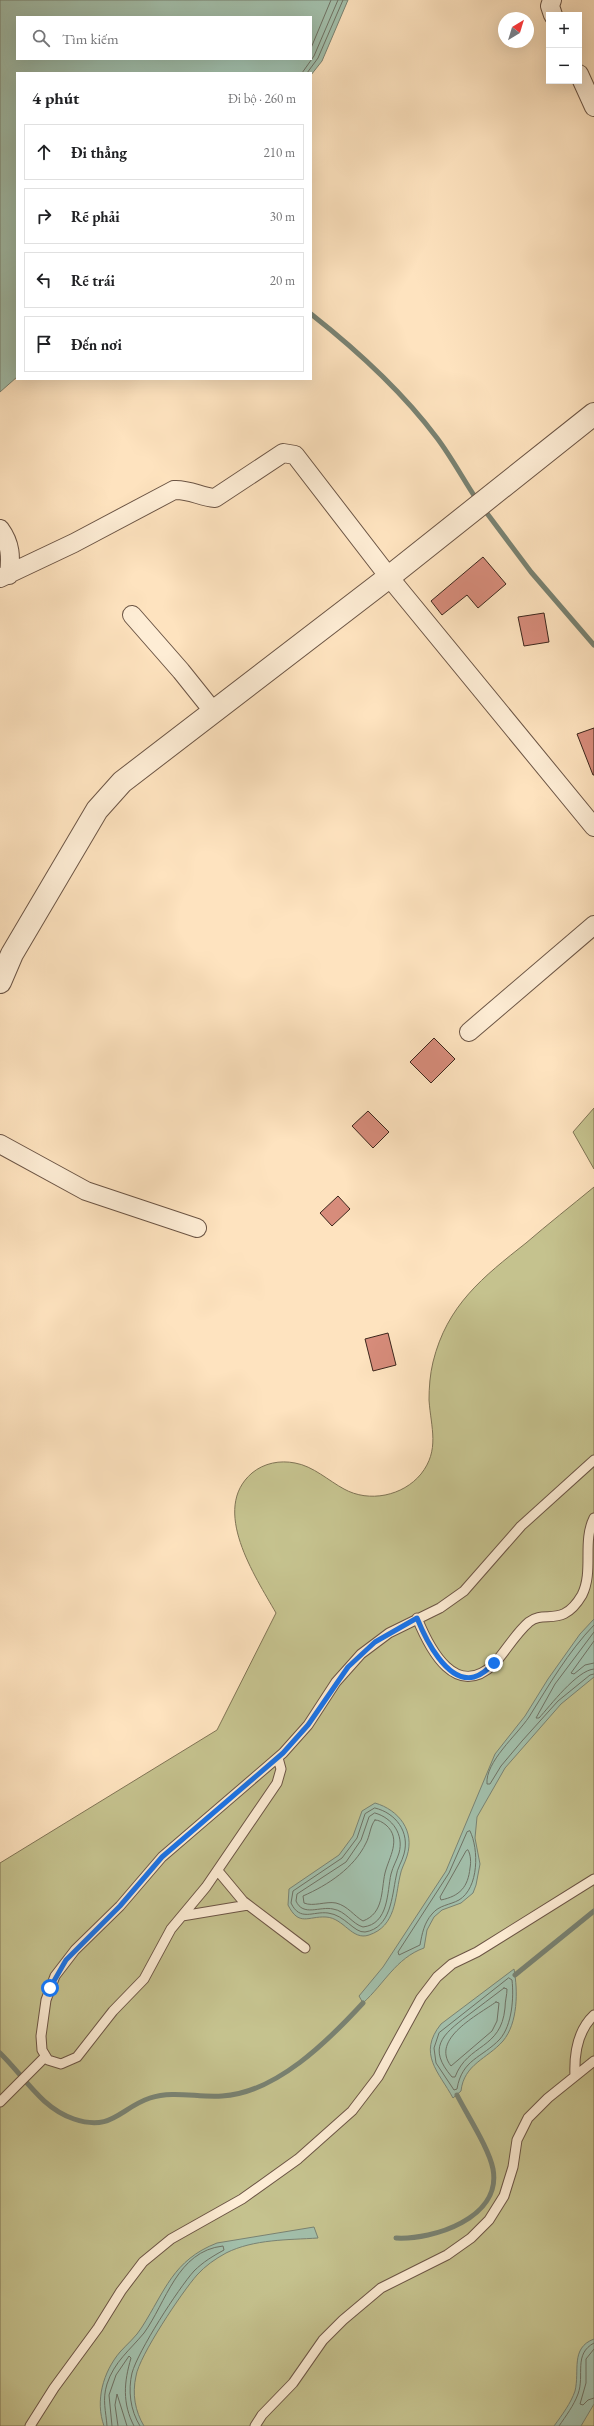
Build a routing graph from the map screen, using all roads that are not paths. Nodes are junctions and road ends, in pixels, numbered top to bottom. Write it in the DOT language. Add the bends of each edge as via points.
graph roads {
  1 [pos="552,0"];
  2 [pos="552,12"];
  3 [pos="582,81"];
  4 [pos="594,107"];
  5 [pos="594,414"];
  6 [pos="0,529"];
  7 [pos="4,576"];
  8 [pos="389,577"];
  9 [pos="132,615"];
  10 [pos="213,711"];
  11 [pos="594,827"];
  12 [pos="594,925"];
  13 [pos="0,982"];
  14 [pos="469,1032"];
  15 [pos="0,1144"];
  16 [pos="197,1228"];
  17 [pos="594,1460"];
  18 [pos="594,1518"];
  19 [pos="417,1618"];
  20 [pos="278,1758"];
  21 [pos="218,1871"];
  22 [pos="594,1879"];
  23 [pos="248,1905"];
  24 [pos="182,1916"];
  25 [pos="305,1948"];
  26 [pos="594,2015"];
  27 [pos="45,2057"];
  28 [pos="594,2061"];
  29 [pos="575,2076"];
  30 [pos="0,2102"];
  31 [pos="30,2426"];
  32 [pos="255,2426"];
  1 -- 2 [label="street"];
  3 -- 4 [label="street"];
  5 -- 8 [label="street"];
  6 -- 7 [label="street" via="9,543 11,557"];
  7 -- 8 [label="street" via="74,543 174,490 215,498 283,453 289,453 295,455"];
  8 -- 10 [label="street"];
  8 -- 11 [label="street"];
  9 -- 10 [label="street"];
  10 -- 13 [label="street" via="122,782 102,802 12,954"];
  12 -- 14 [label="street"];
  15 -- 16 [label="street" via="86,1192"];
  17 -- 19 [label="lane" via="521,1526 464,1591 440,1608"];
  18 -- 19 [label="lane" via="588,1534 586,1583 576,1603 562,1615 530,1621 494,1663 480,1675 466,1678 451,1670 428,1642"];
  19 -- 20 [label="lane" via="389,1633 352,1663 336,1682 308,1725"];
  20 -- 21 [label="lane" via="281,1769 277,1784"];
  20 -- 27 [label="lane" via="162,1857 120,1906 66,1960 50,1988 43,2013 42,2050"];
  21 -- 23 [label="lane" via="230,1888"];
  21 -- 24 [label="lane"];
  22 -- 31 [label="lane" via="477,1952 452,1964 437,1977 421,1998 378,2077 352,2111 298,2158 242,2199 171,2240 144,2262 121,2291"];
  23 -- 24 [label="lane"];
  23 -- 25 [label="lane"];
  24 -- 27 [label="lane" via="162,1945 150,1971 113,2011 77,2057 61,2064"];
  26 -- 29 [label="lane" via="585,2025 579,2039 575,2057"];
  27 -- 30 [label="lane"];
  28 -- 29 [label="lane"];
  29 -- 32 [label="lane" via="536,2109 522,2128 514,2151 509,2183 489,2220 471,2238 447,2255 387,2284 343,2320 323,2340 293,2383 262,2415"];
}
